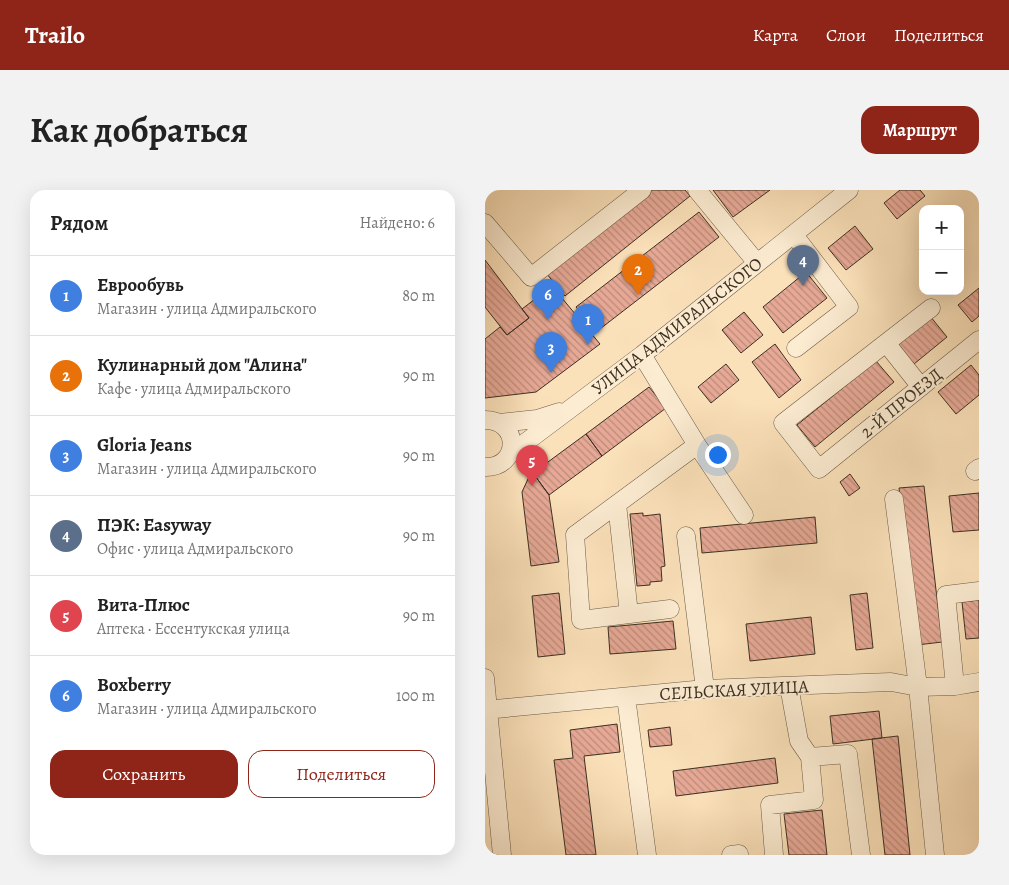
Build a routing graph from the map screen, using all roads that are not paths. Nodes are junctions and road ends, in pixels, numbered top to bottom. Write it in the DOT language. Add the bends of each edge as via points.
graph roads {
  1 [pos="641,190"];
  2 [pos="697,190"];
  3 [pos="849,190"];
  4 [pos="485,223"];
  5 [pos="794,235"];
  6 [pos="757,263"];
  7 [pos="931,308"];
  8 [pos="979,340"];
  9 [pos="886,343"];
  10 [pos="796,348"];
  11 [pos="643,355"];
  12 [pos="921,387"];
  13 [pos="575,406"];
  14 [pos="492,421"];
  15 [pos="697,445"];
  16 [pos="510,454"];
  17 [pos="487,471"];
  18 [pos="894,499"];
  19 [pos="617,504"];
  20 [pos="744,515"];
  21 [pos="685,536"];
  22 [pos="979,591"];
  23 [pos="670,609"];
  24 [pos="629,614"];
  25 [pos="485,678"];
  26 [pos="979,682"];
  27 [pos="789,686"];
  28 [pos="918,686"];
  29 [pos="955,686"];
  30 [pos="705,689"];
  31 [pos="626,697"];
  32 [pos="487,710"];
  33 [pos="810,757"];
  34 [pos="502,855"];
  35 [pos="647,855"];
  36 [pos="774,855"];
  37 [pos="861,855"];
  38 [pos="935,855"];
  1 -- 4 [label="street" via="531,277"];
  2 -- 6 [label="street"];
  3 -- 5 [label="street, УЛИЦА АДМИРАЛЬСКОГО"];
  5 -- 6 [label="street, УЛИЦА АДМИРАЛЬСКОГО"];
  5 -- 10 [label="street" via="849,307"];
  6 -- 11 [label="street, УЛИЦА АДМИРАЛЬСКОГО"];
  7 -- 9 [label="street"];
  8 -- 12 [label="street, 2-Й ПРОЕЗД"];
  9 -- 12 [label="street"];
  9 -- 12 [label="street, 2-Й ПРОЕЗД" via="783,422 819,469"];
  11 -- 13 [label="street, УЛИЦА АДМИРАЛЬСКОГО"];
  11 -- 15 [label="street"];
  13 -- 14 [label="street, УЛИЦА АДМИРАЛЬСКОГО" via="537,419"];
  13 -- 16 [label="street, УЛИЦА АДМИРАЛЬСКОГО"];
  14 -- 16 [label="street" via="507,428 511,436"];
  15 -- 19 [label="street"];
  15 -- 20 [label="street"];
  16 -- 17 [label="street, УЛИЦА АДМИРАЛЬСКОГО"];
  18 -- 28 [label="street"];
  19 -- 24 [label="street"];
  19 -- 24 [label="street" via="575,534 581,620"];
  21 -- 30 [label="street"];
  22 -- 29 [label="street" via="946,594"];
  23 -- 24 [label="street"];
  25 -- 32 [label="street"];
  26 -- 29 [label="street, СЕЛЬСКАЯ УЛИЦА"];
  27 -- 28 [label="street, СЕЛЬСКАЯ УЛИЦА" via="891,682"];
  27 -- 30 [label="street, СЕЛЬСКАЯ УЛИЦА"];
  27 -- 33 [label="street" via="799,741"];
  28 -- 29 [label="street, СЕЛЬСКАЯ УЛИЦА"];
  28 -- 38 [label="street"];
  30 -- 31 [label="street, СЕЛЬСКАЯ УЛИЦА"];
  31 -- 32 [label="street, СЕЛЬСКАЯ УЛИЦА"];
  31 -- 35 [label="street"];
  32 -- 34 [label="street"];
  33 -- 36 [label="street" via="814,800 770,805"];
  33 -- 37 [label="street" via="848,754"];
}
